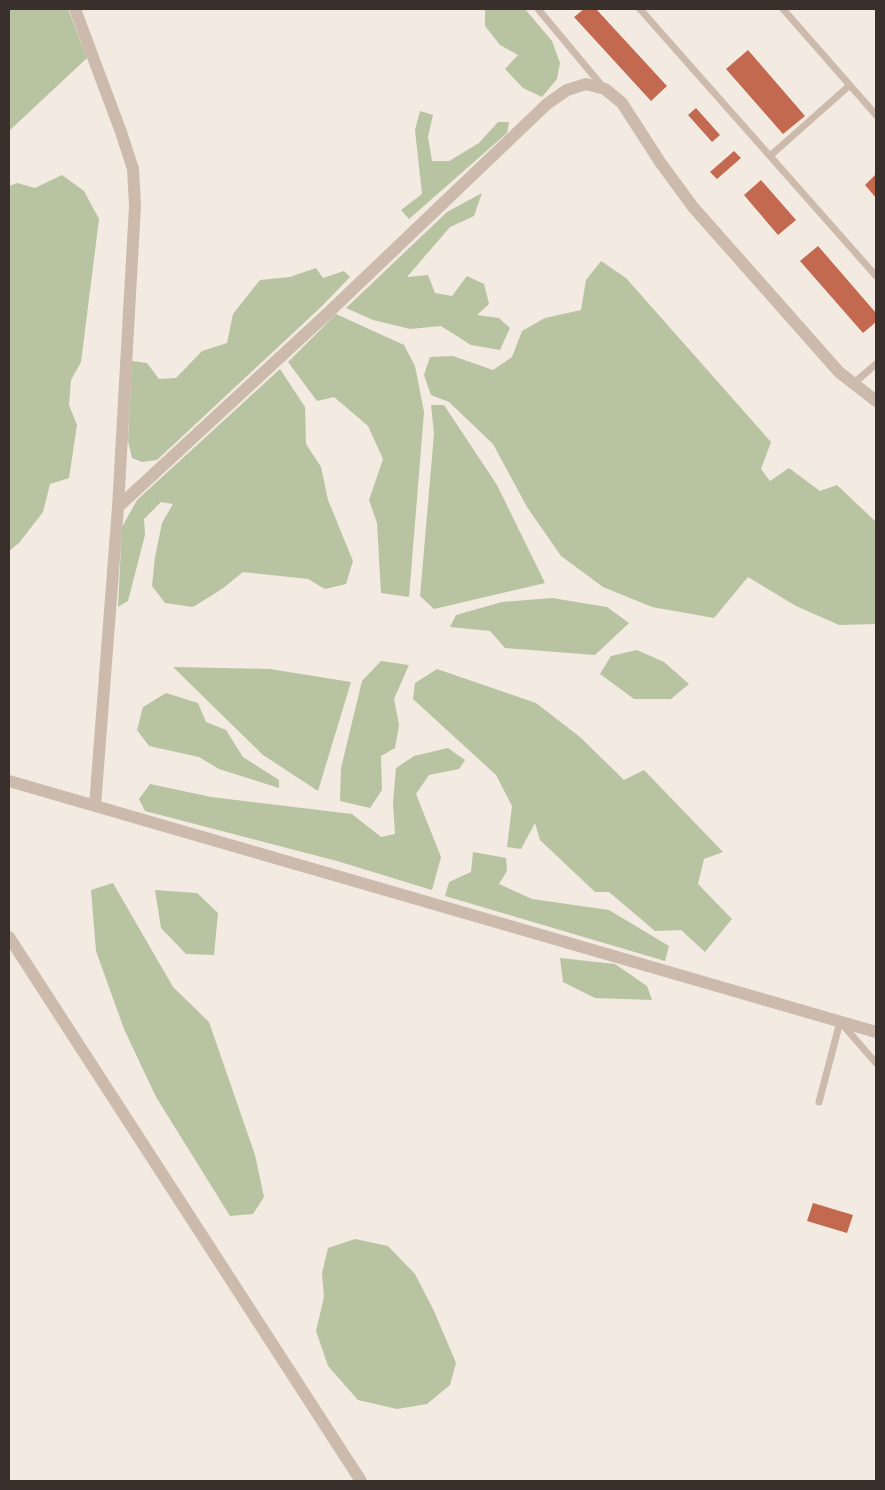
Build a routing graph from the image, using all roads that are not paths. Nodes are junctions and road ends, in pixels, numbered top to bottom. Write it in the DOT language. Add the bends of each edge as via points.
graph roads {
  1 [pos="75,9"];
  2 [pos="538,9"];
  3 [pos="640,9"];
  4 [pos="783,9"];
  5 [pos="850,85"];
  6 [pos="605,89"];
  7 [pos="876,115"];
  8 [pos="770,156"];
  9 [pos="876,276"];
  10 [pos="876,364"];
  11 [pos="853,384"];
  12 [pos="876,401"];
  13 [pos="118,507"];
  14 [pos="9,781"];
  15 [pos="95,806"];
  16 [pos="9,937"];
  17 [pos="840,1022"];
  18 [pos="876,1032"];
  19 [pos="876,1063"];
  20 [pos="819,1102"];
  21 [pos="361,1481"];
  1 -- 13 [label="street" via="133,169 135,206"];
  2 -- 6 [label="lane"];
  3 -- 8 [label="lane"];
  4 -- 5 [label="lane"];
  5 -- 7 [label="lane"];
  5 -- 8 [label="lane"];
  6 -- 11 [label="street" via="622,104 693,206 806,336"];
  6 -- 13 [label="street" via="586,84 567,90 547,104"];
  8 -- 9 [label="lane"];
  10 -- 11 [label="lane"];
  11 -- 12 [label="street"];
  13 -- 15 [label="street"];
  14 -- 15 [label="street"];
  15 -- 17 [label="street"];
  16 -- 21 [label="street"];
  17 -- 18 [label="street"];
  17 -- 19 [label="lane"];
  17 -- 20 [label="lane"];
}
